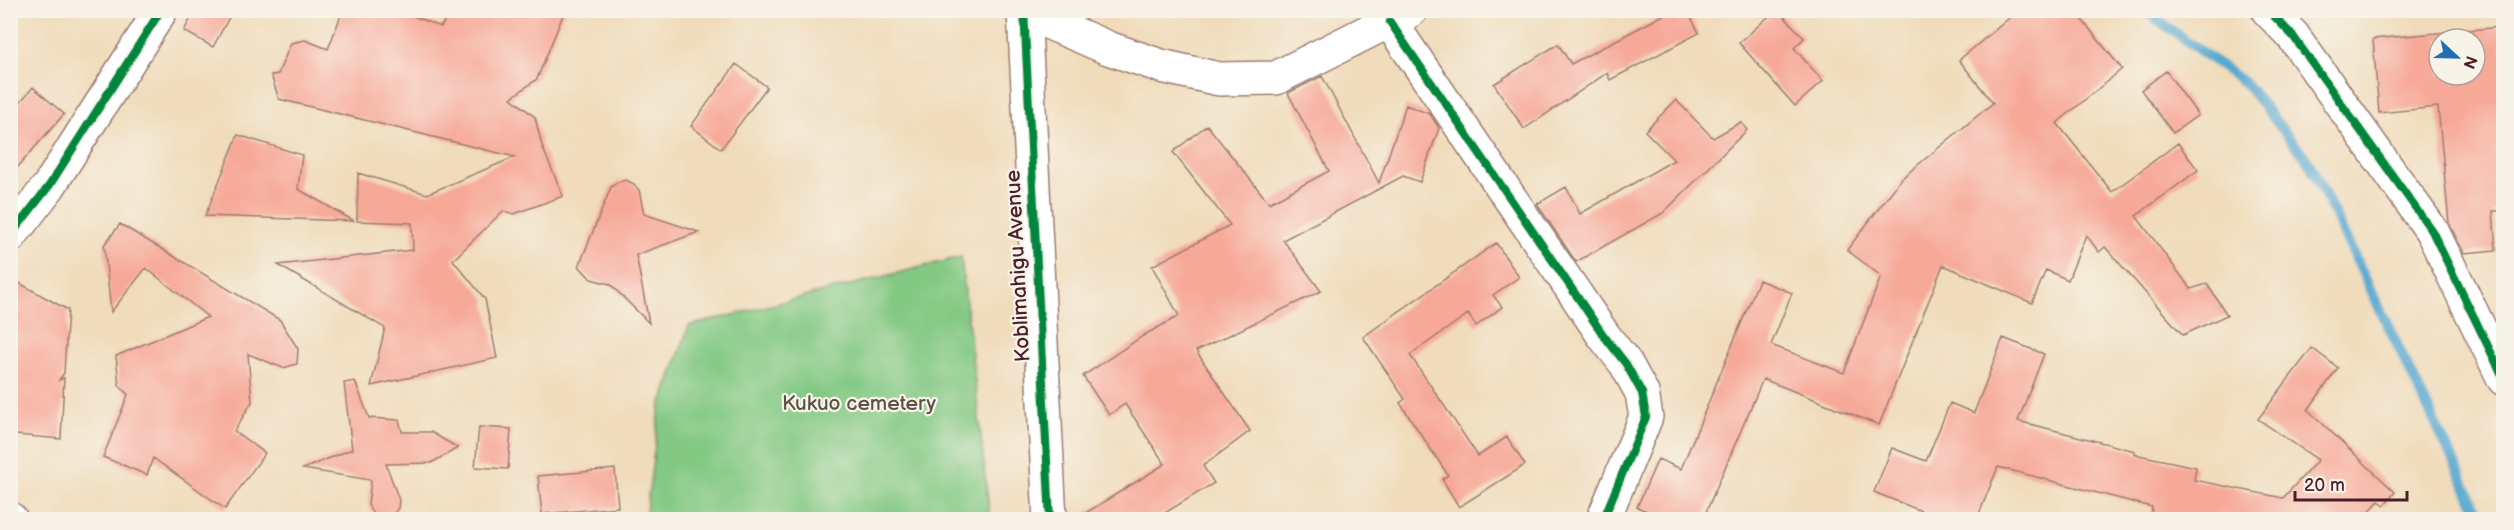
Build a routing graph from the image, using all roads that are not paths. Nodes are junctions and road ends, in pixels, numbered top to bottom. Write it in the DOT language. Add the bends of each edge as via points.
graph roads {
  1 [pos="161,10"];
  2 [pos="2268,10"];
  3 [pos="1024,11"];
  4 [pos="1400,16"];
  5 [pos="10,236"];
  6 [pos="2504,379"];
  7 [pos="1050,519"];
  8 [pos="1603,519"];
  1 -- 5 [label="street" via="50,186"];
  2 -- 6 [label="street" via="2293,36 2432,231"];
  3 -- 4 [label="street" via="1108,48 1161,66 1219,79 1276,78"];
  3 -- 7 [label="street, Koblimahigu Avenue"];
  4 -- 8 [label="street" via="1642,393 1646,417"];
}
